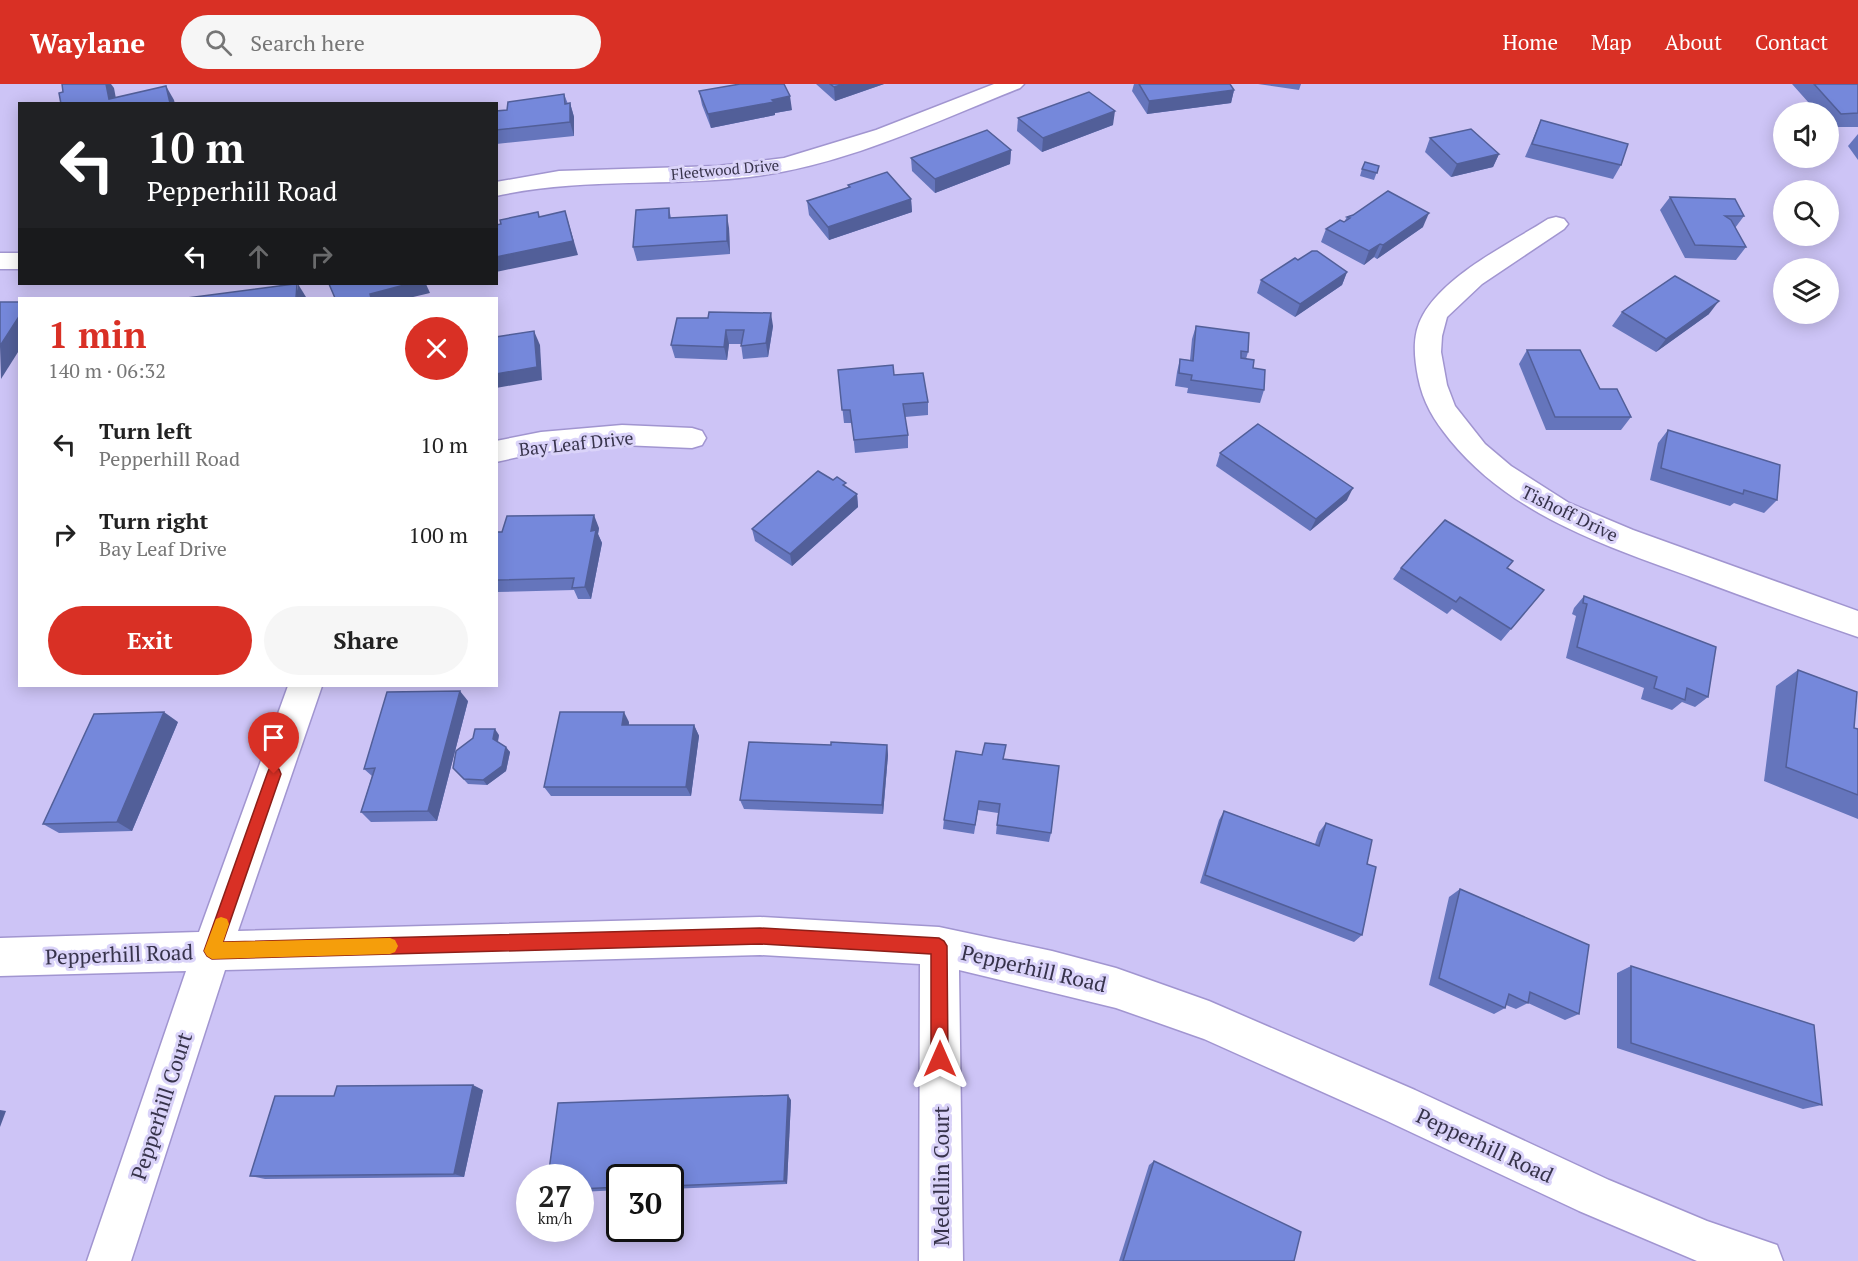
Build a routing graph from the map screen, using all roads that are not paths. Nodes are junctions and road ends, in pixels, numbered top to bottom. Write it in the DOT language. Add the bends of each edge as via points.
graph roads {
  1 [pos="1013,84"];
  2 [pos="498,188"];
  3 [pos="1556,224"];
  4 [pos="0,261"];
  5 [pos="18,261"];
  6 [pos="692,438"];
  7 [pos="498,452"];
  8 [pos="1858,624"];
  9 [pos="305,687"];
  10 [pos="939,946"];
  11 [pos="212,951"];
  12 [pos="0,957"];
  13 [pos="109,1261"];
  14 [pos="941,1261"];
  15 [pos="1761,1261"];
  1 -- 2 [label="street, Fleetwood Drive" via="840,150 788,164 701,174 572,175"];
  3 -- 8 [label="street, Tishoff Drive" via="1451,296 1436,314 1428,334 1428,360 1438,404 1468,446 1526,494 1563,513 1618,538"];
  4 -- 5 [label="street"];
  6 -- 7 [label="street, Bay Leaf Drive" via="622,435 541,442"];
  9 -- 11 [label="street"];
  10 -- 11 [label="street, Pepperhill Road" via="760,936"];
  10 -- 14 [label="street, Medellin Court"];
  10 -- 15 [label="street, Pepperhill Road" via="1052,970 1209,1021 1594,1196"];
  11 -- 12 [label="street, Pepperhill Road"];
  11 -- 13 [label="street, Pepperhill Court"];
}
